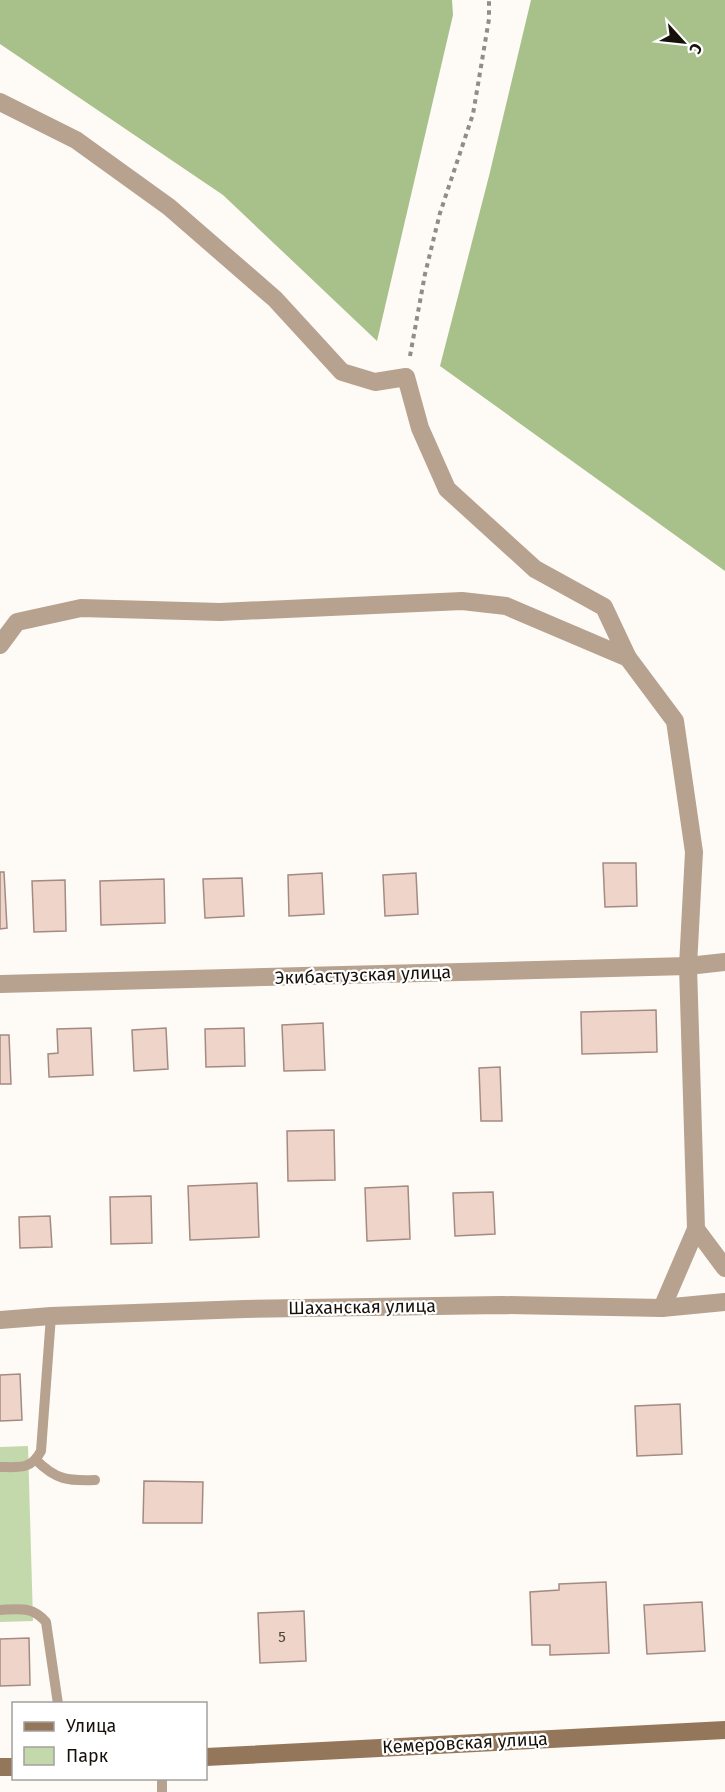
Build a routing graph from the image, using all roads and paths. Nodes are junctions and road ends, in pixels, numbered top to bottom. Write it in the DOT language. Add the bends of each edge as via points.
graph roads {
  1 [pos="489,0"];
  2 [pos="0,102"];
  3 [pos="406,377"];
  4 [pos="0,645"];
  5 [pos="627,658"];
  6 [pos="725,962"];
  7 [pos="688,966"];
  8 [pos="0,984"];
  9 [pos="696,1229"];
  10 [pos="725,1268"];
  11 [pos="725,1302"];
  12 [pos="662,1308"];
  13 [pos="51,1316"];
  14 [pos="0,1320"];
  15 [pos="36,1460"];
  16 [pos="0,1467"];
  17 [pos="95,1480"];
  18 [pos="0,1610"];
  19 [pos="58,1702"];
  20 [pos="725,1730"];
  21 [pos="207,1757"];
  1 -- 3 [label="path" via="473,114 440,213"];
  2 -- 3 [label="street" via="76,140 169,207 275,299 342,372 375,382"];
  3 -- 5 [label="street" via="420,428 447,489 535,569 604,607"];
  4 -- 5 [label="street" via="17,622 81,608 220,612 462,602 506,606"];
  5 -- 7 [label="street" via="675,721 693,852"];
  6 -- 7 [label="street, Экибастузская улица"];
  7 -- 8 [label="street, Экибастузская улица"];
  7 -- 9 [label="street"];
  9 -- 10 [label="street"];
  9 -- 12 [label="street"];
  11 -- 12 [label="street, Шаханская улица"];
  12 -- 13 [label="street, Шаханская улица" via="490,1305"];
  13 -- 14 [label="street, Шаханская улица"];
  13 -- 15 [label="lane" via="41,1451"];
  15 -- 16 [label="lane" via="26,1467"];
  15 -- 17 [label="lane" via="49,1473 62,1478"];
  18 -- 19 [label="lane" via="37,1612 46,1622"];
  20 -- 21 [label="street, Кемеровская улица"];
}
